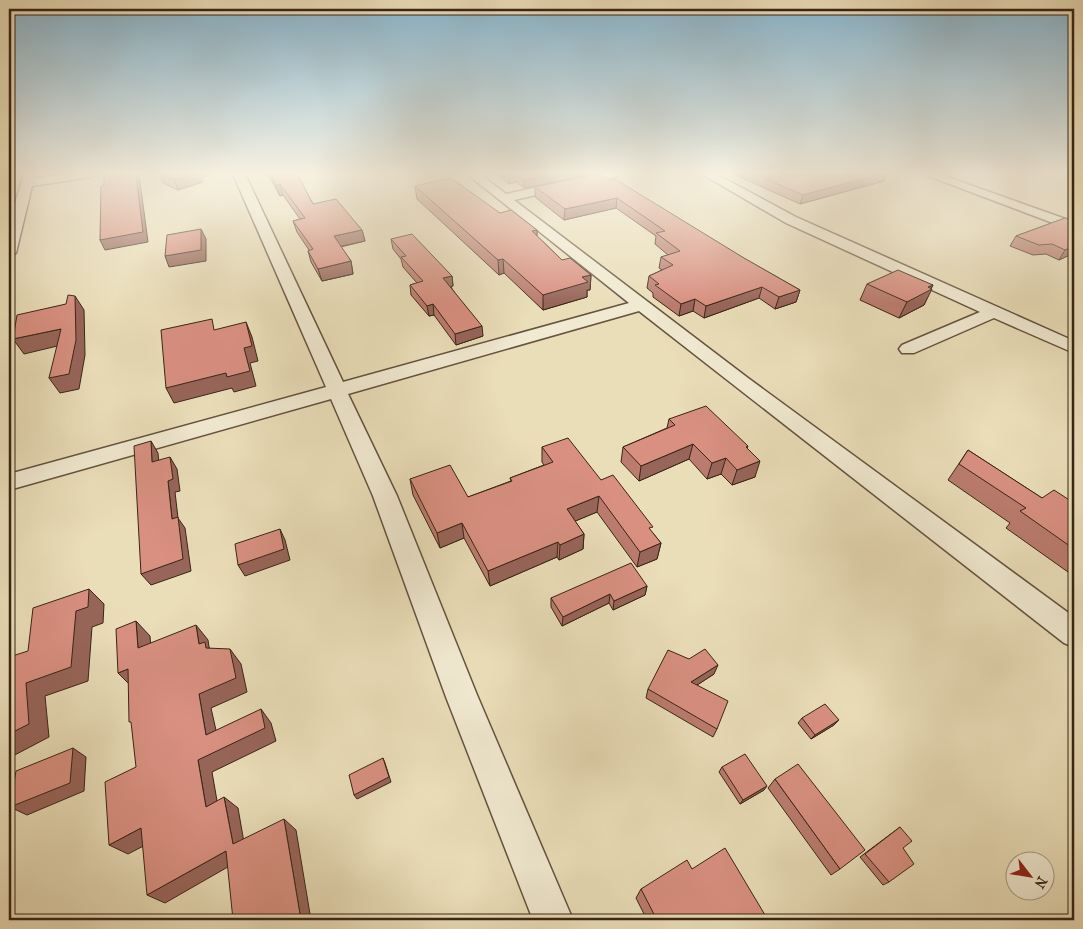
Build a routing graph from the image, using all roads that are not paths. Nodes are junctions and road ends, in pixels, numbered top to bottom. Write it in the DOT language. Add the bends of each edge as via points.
graph roads {
  1 [pos="18,217"];
  2 [pos="259,217"];
  3 [pos="529,217"];
  4 [pos="786,217"];
  5 [pos="1047,217"];
  6 [pos="1074,227"];
  7 [pos="9,253"];
  8 [pos="641,305"];
  9 [pos="994,312"];
  10 [pos="1074,348"];
  11 [pos="908,349"];
  12 [pos="337,390"];
  13 [pos="9,482"];
  14 [pos="1074,634"];
  15 [pos="553,920"];
  1 -- 7 [label="street"];
  2 -- 12 [label="street"];
  3 -- 8 [label="street"];
  4 -- 9 [label="street"];
  5 -- 6 [label="street"];
  8 -- 12 [label="street"];
  8 -- 14 [label="street"];
  9 -- 10 [label="street"];
  9 -- 11 [label="street"];
  12 -- 13 [label="street"];
  12 -- 15 [label="street" via="386,496 462,696"];
}
